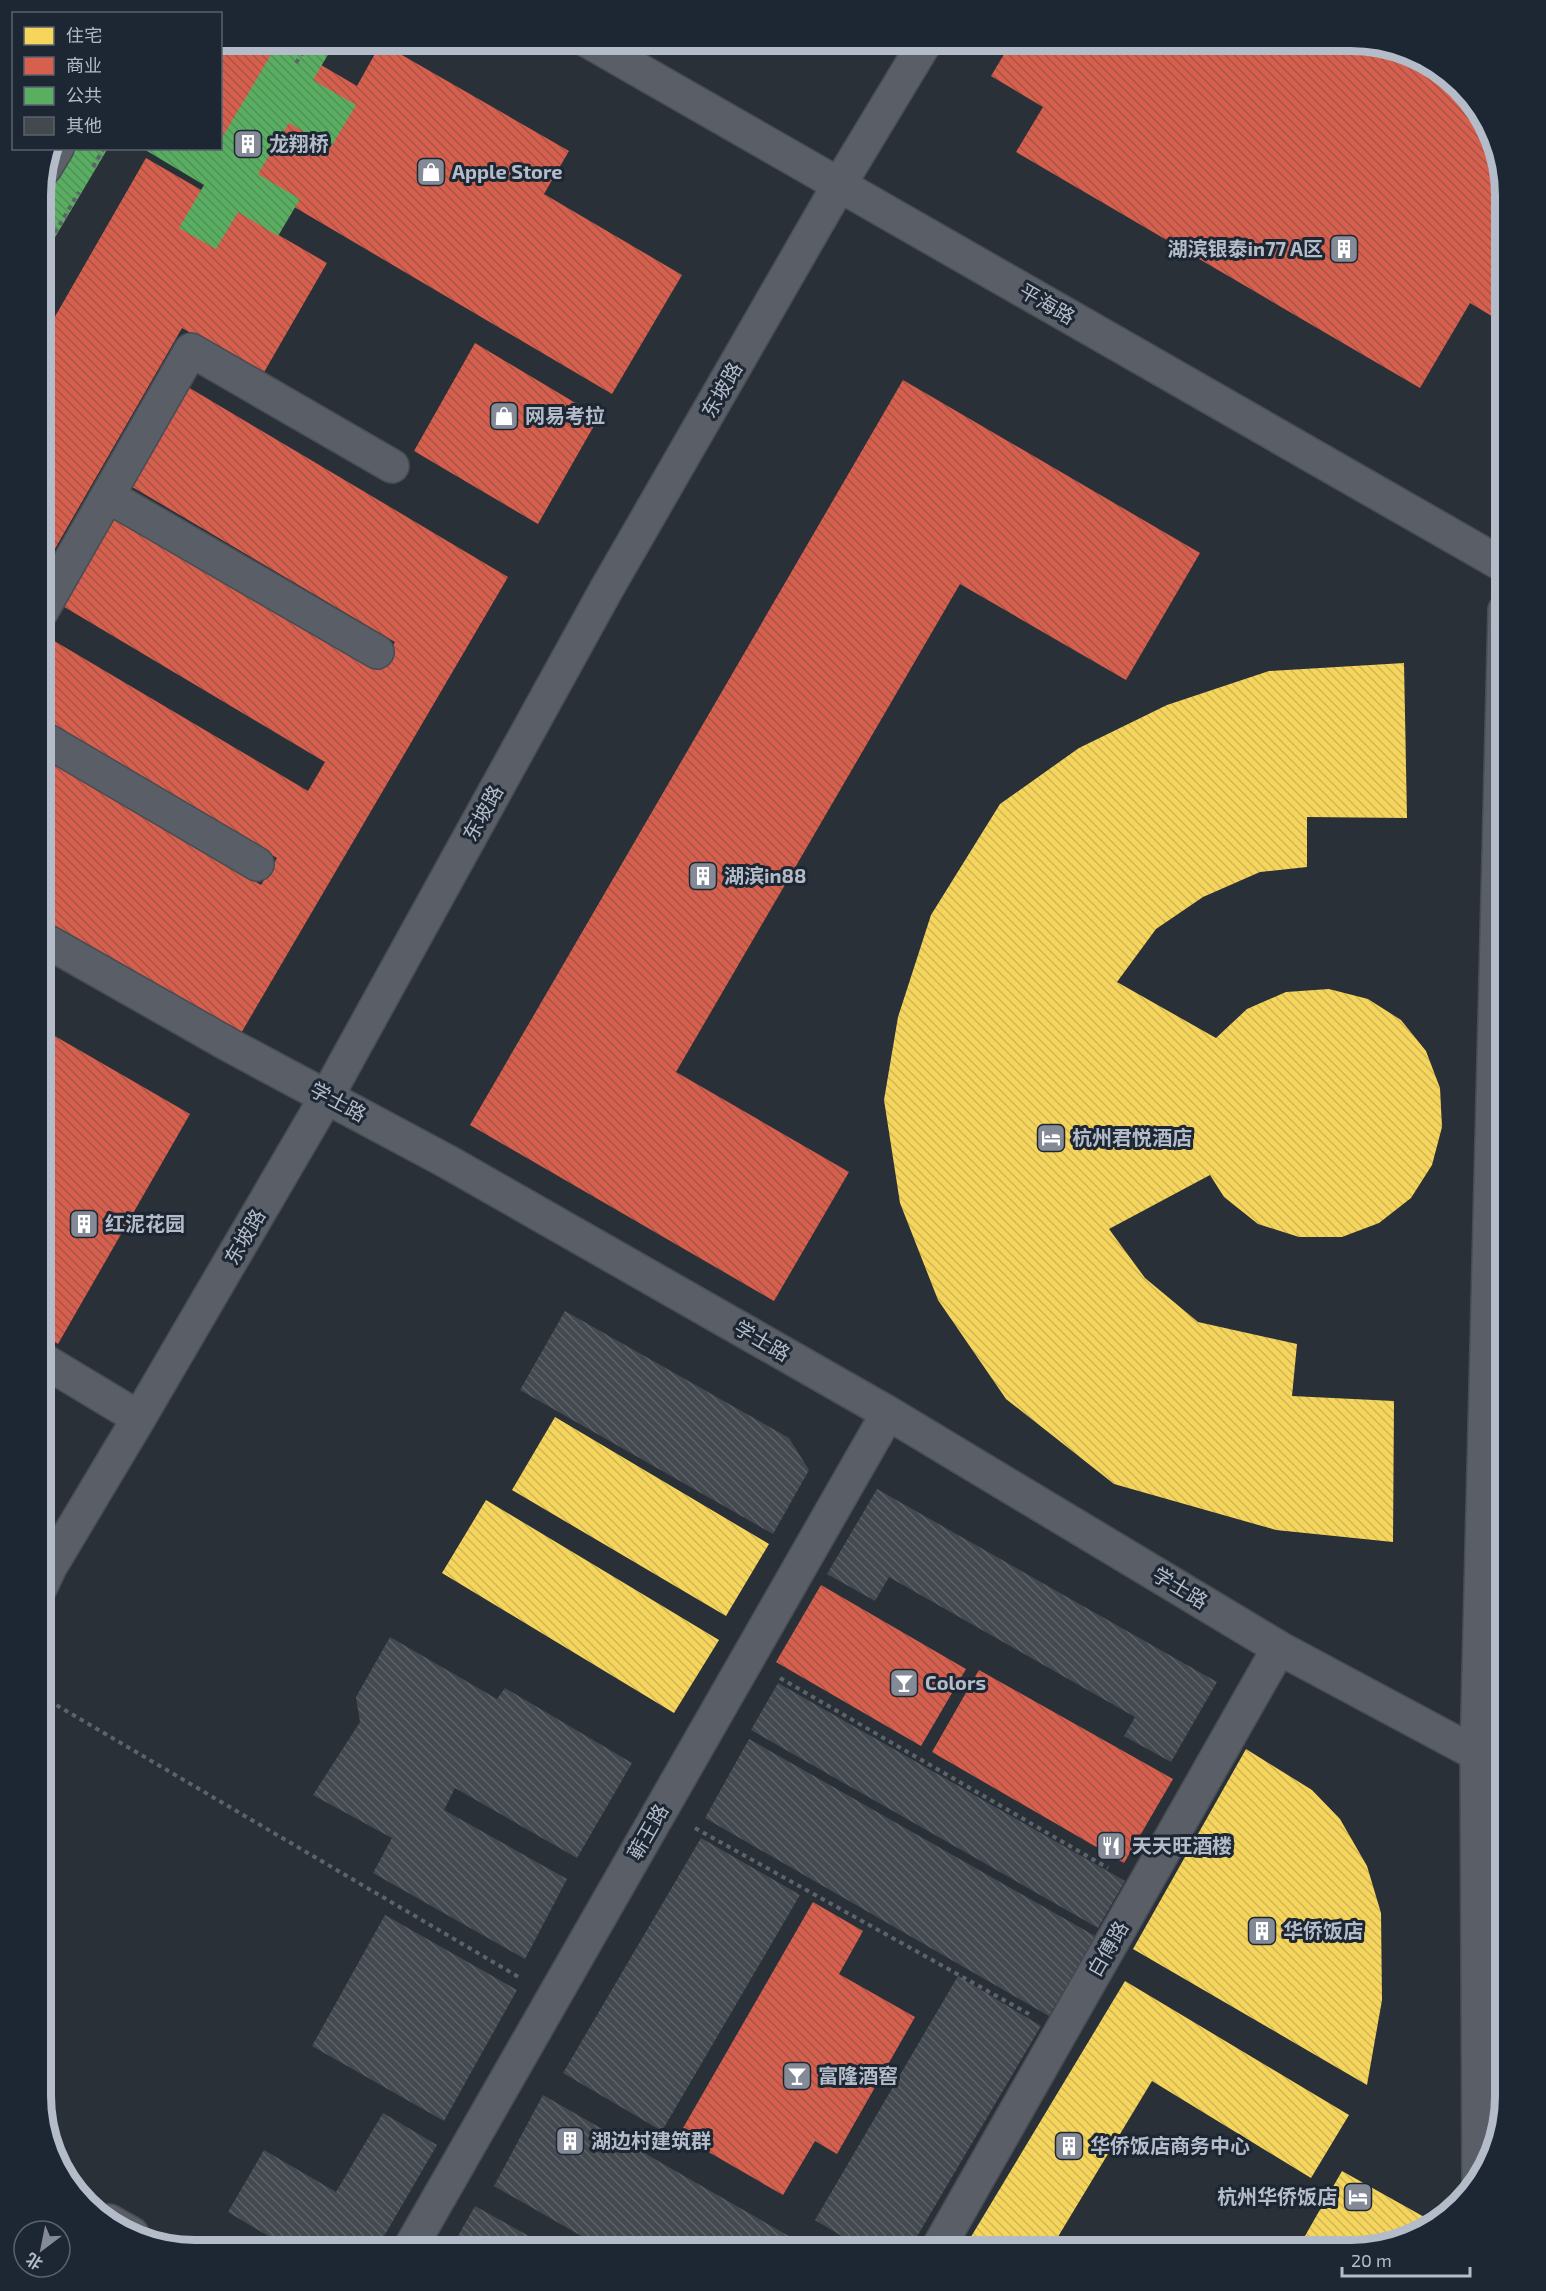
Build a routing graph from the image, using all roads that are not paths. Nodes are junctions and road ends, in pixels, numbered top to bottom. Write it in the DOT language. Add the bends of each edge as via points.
graph roads {
  1 [pos="605,51"];
  2 [pos="920,51"];
  3 [pos="839,185"];
  4 [pos="392,466"];
  5 [pos="108,496"];
  6 [pos="1495,560"];
  7 [pos="51,595"];
  8 [pos="377,652"];
  9 [pos="51,744"];
  10 [pos="257,864"];
  11 [pos="51,944"];
  12 [pos="1495,1044"];
  13 [pos="327,1096"];
  14 [pos="51,1365"];
  15 [pos="888,1413"];
  16 [pos="140,1418"];
  17 [pos="51,1565"];
  18 [pos="1279,1648"];
  19 [pos="1477,1754"];
  20 [pos="1479,2162"];
  21 [pos="415,2240"];
  22 [pos="943,2240"];
  1 -- 3 [label="street, 平海路"];
  2 -- 3 [label="street, 东坡路"];
  3 -- 6 [label="street, 平海路"];
  3 -- 13 [label="street, 东坡路" via="606,590"];
  4 -- 5 [label="street" via="191,350"];
  5 -- 7 [label="street"];
  5 -- 8 [label="street"];
  9 -- 10 [label="street"];
  11 -- 13 [label="street, 学士路"];
  12 -- 19 [label="street"];
  13 -- 15 [label="street, 学士路"];
  13 -- 16 [label="street, 东坡路"];
  14 -- 16 [label="street"];
  15 -- 18 [label="street, 学士路"];
  15 -- 21 [label="street, 蕲王路"];
  16 -- 17 [label="street, 东坡路"];
  18 -- 19 [label="street, 学士路"];
  18 -- 22 [label="street, 白傅路"];
  19 -- 20 [label="street"];
}
